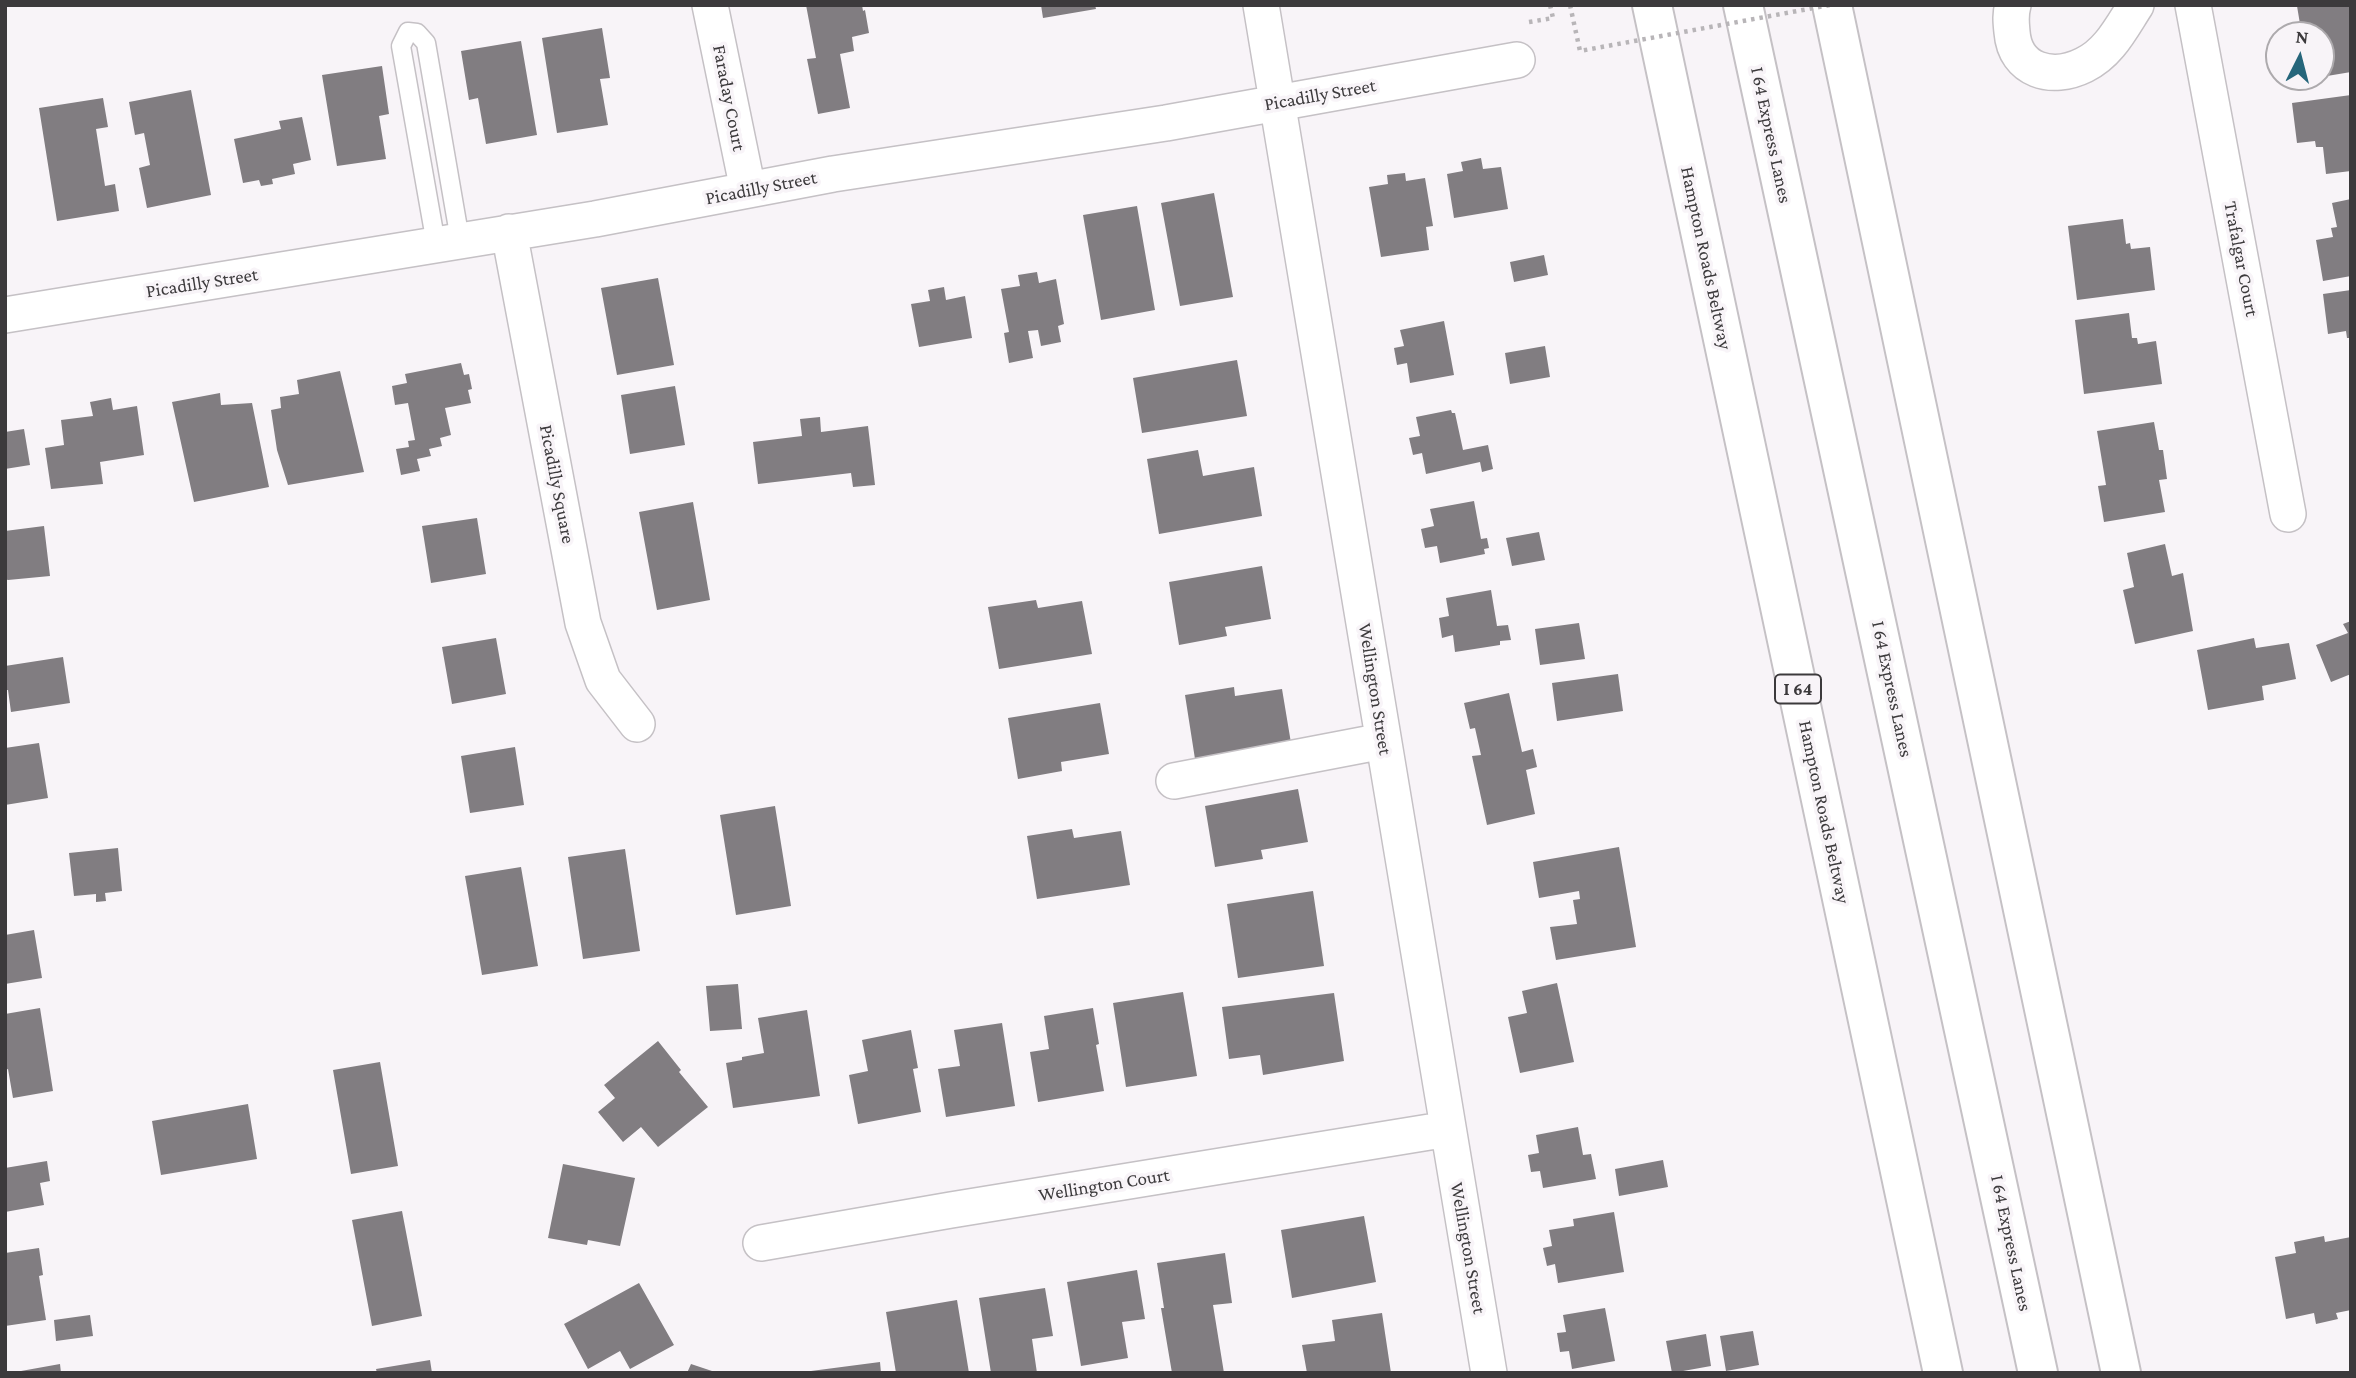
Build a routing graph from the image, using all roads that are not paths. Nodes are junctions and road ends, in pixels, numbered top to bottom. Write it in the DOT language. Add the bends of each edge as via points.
graph roads {
  1 [pos="710,5"];
  2 [pos="1261,5"];
  3 [pos="1653,5"];
  4 [pos="1743,5"];
  5 [pos="1831,5"];
  6 [pos="2013,5"];
  7 [pos="2136,5"];
  8 [pos="2193,5"];
  9 [pos="1517,60"];
  10 [pos="1277,103"];
  11 [pos="748,190"];
  12 [pos="509,232"];
  13 [pos="448,242"];
  14 [pos="5,315"];
  15 [pos="2288,514"];
  16 [pos="637,724"];
  17 [pos="1383,741"];
  18 [pos="1174,781"];
  19 [pos="1448,1129"];
  20 [pos="761,1243"];
  21 [pos="1489,1373"];
  22 [pos="1943,1373"];
  23 [pos="2038,1373"];
  24 [pos="2121,1373"];
  1 -- 11 [label="street, Faraday Court"];
  2 -- 10 [label="street, Wellington Street"];
  3 -- 22 [label="highway, Hampton Roads Beltway / I 64"];
  4 -- 23 [label="highway, I 64 Express Lanes"];
  5 -- 24 [label="highway"];
  6 -- 7 [label="street" via="2013,43 2024,61 2041,72 2065,72 2108,48"];
  8 -- 15 [label="street, Trafalgar Court"];
  9 -- 10 [label="street, Picadilly Street"];
  10 -- 11 [label="street, Picadilly Street"];
  10 -- 17 [label="street, Wellington Street"];
  11 -- 12 [label="street, Picadilly Street"];
  12 -- 13 [label="street, Picadilly Street"];
  12 -- 16 [label="street, Picadilly Square" via="583,624 603,680"];
  13 -- 13 [label="lane" via="426,43 417,33 408,32 401,46"];
  13 -- 14 [label="street, Picadilly Street"];
  17 -- 18 [label="street"];
  17 -- 19 [label="street, Wellington Street"];
  19 -- 20 [label="street, Wellington Court"];
  19 -- 21 [label="street, Wellington Street"];
}
